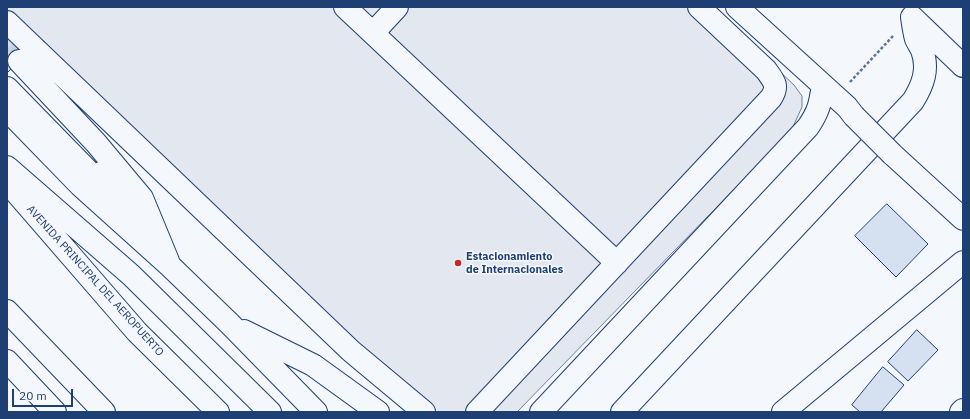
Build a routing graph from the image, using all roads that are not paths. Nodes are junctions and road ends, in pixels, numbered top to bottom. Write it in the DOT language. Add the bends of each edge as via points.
graph roads {
  1 [pos="345,7"];
  2 [pos="396,7"];
  3 [pos="699,7"];
  4 [pos="736,7"];
  5 [pos="906,12"];
  6 [pos="7,22"];
  7 [pos="373,33"];
  8 [pos="963,66"];
  9 [pos="12,74"];
  10 [pos="823,85"];
  11 [pos="7,110"];
  12 [pos="7,130"];
  13 [pos="7,167"];
  14 [pos="7,182"];
  15 [pos="963,219"];
  16 [pos="963,262"];
  17 [pos="617,263"];
  18 [pos="170,266"];
  19 [pos="7,311"];
  20 [pos="229,323"];
  21 [pos="7,361"];
  22 [pos="963,410"];
  23 [pos="55,412"];
  24 [pos="104,412"];
  25 [pos="218,412"];
  26 [pos="270,412"];
  27 [pos="316,412"];
  28 [pos="378,412"];
  29 [pos="424,412"];
  30 [pos="477,412"];
  31 [pos="541,412"];
  32 [pos="622,412"];
  33 [pos="783,412"];
  34 [pos="961,412"];
  1 -- 7 [label="main road"];
  2 -- 7 [label="main road"];
  3 -- 17 [label="main road" via="766,70 773,79 775,92"];
  4 -- 10 [label="main road"];
  5 -- 8 [label="main road"];
  5 -- 32 [label="main road" via="925,64 925,77 921,89"];
  6 -- 29 [label="main road" via="351,351"];
  7 -- 17 [label="main road"];
  9 -- 18 [label="main road" via="90,173"];
  9 -- 18 [label="main road" via="96,143 142,198"];
  10 -- 15 [label="main road, bridge" via="892,154"];
  10 -- 31 [label="main road" via="816,115 808,127"];
  11 -- 18 [label="main road" via="80,185"];
  12 -- 18 [label="main road" via="34,157"];
  13 -- 26 [label="main road" via="131,275"];
  14 -- 25 [label="main road, AVENIDA PRINCIPAL DEL AEROPUERTO" via="137,332"];
  16 -- 33 [label="main road"];
  17 -- 30 [label="main road"];
  18 -- 20 [label="main road"];
  19 -- 24 [label="main road"];
  20 -- 27 [label="main road"];
  20 -- 28 [label="main road" via="313,365"];
  21 -- 23 [label="main road"];
  22 -- 34 [label="main road"];
}
